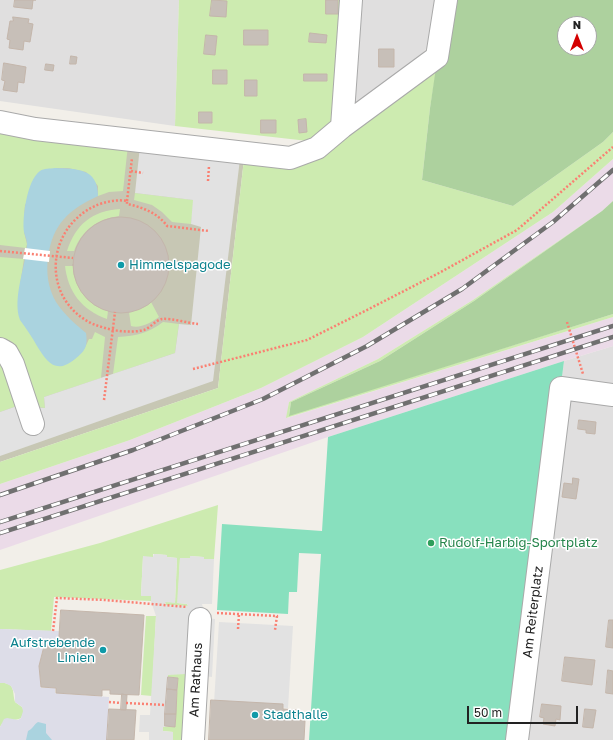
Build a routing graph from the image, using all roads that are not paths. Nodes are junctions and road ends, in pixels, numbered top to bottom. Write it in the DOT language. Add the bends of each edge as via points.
graph roads {
  1 [pos="351,0"];
  2 [pos="446,0"];
  3 [pos="0,122"];
  4 [pos="342,127"];
  5 [pos="0,349"];
  6 [pos="613,395"];
  7 [pos="34,424"];
  8 [pos="201,613"];
  9 [pos="193,740"];
  10 [pos="517,740"];
  1 -- 4 [label="street"];
  2 -- 4 [label="street" via="438,57"];
  3 -- 4 [label="street" via="35,129 290,158 316,148"];
  5 -- 7 [label="street" via="7,352 13,364"];
  6 -- 10 [label="street, Am Reiterplatz" via="561,388"];
  8 -- 9 [label="street, Am Rathaus"];
}
